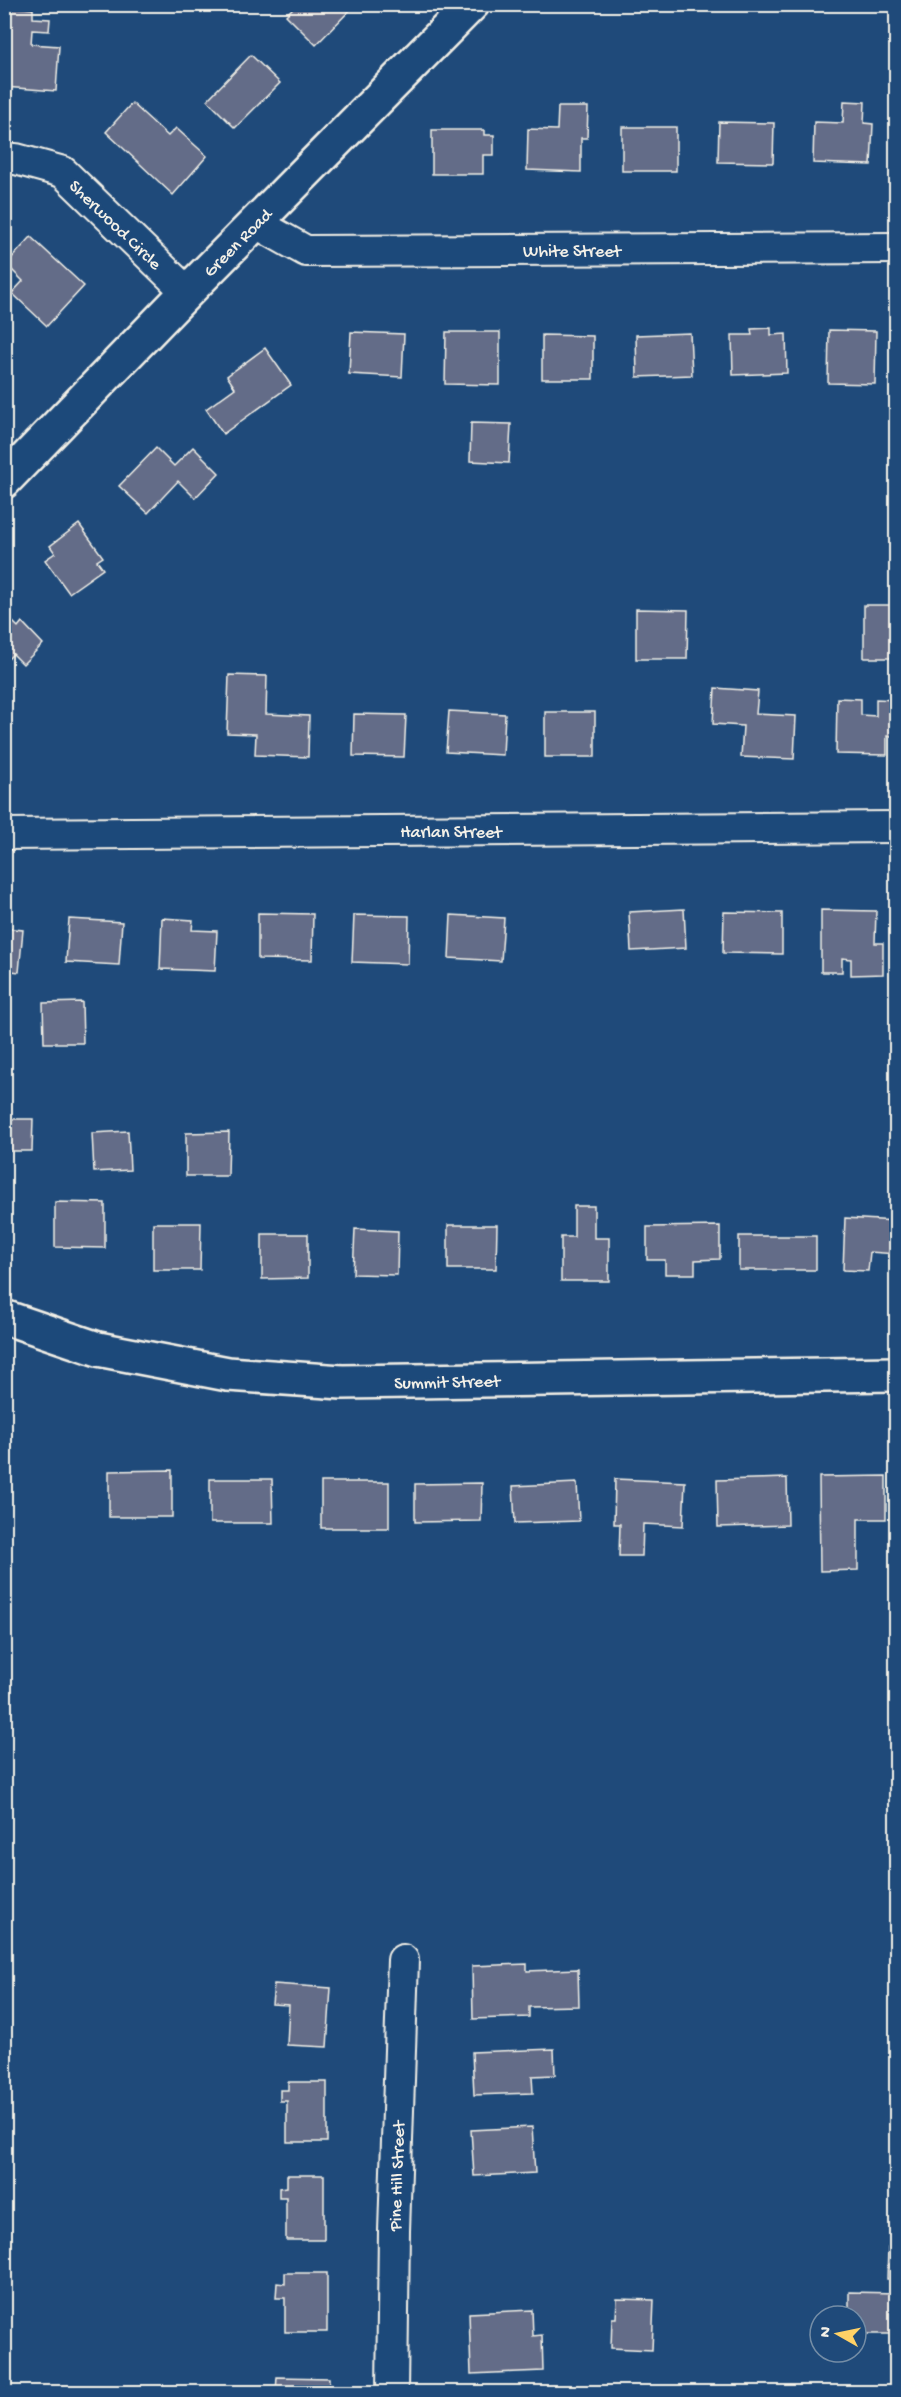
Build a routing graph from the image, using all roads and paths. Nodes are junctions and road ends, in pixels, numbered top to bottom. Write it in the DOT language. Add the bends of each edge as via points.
graph roads {
  1 [pos="472,4"];
  2 [pos="4,159"];
  3 [pos="256,223"];
  4 [pos="897,248"];
  5 [pos="187,292"];
  6 [pos="4,481"];
  7 [pos="897,827"];
  8 [pos="4,834"];
  9 [pos="4,1317"];
  10 [pos="897,1374"];
  11 [pos="403,1960"];
  12 [pos="392,2392"];
  1 -- 3 [label="street, Green Road"];
  2 -- 5 [label="street, Sherwood Circle" via="63,172"];
  3 -- 4 [label="street, White Street" via="306,252"];
  3 -- 5 [label="street, Green Road"];
  5 -- 6 [label="street, Green Road"];
  7 -- 8 [label="street, Harlan Street"];
  9 -- 10 [label="street, Summit Street" via="98,1349 217,1372 342,1382"];
  11 -- 12 [label="street, Pine Hill Street"];
}
